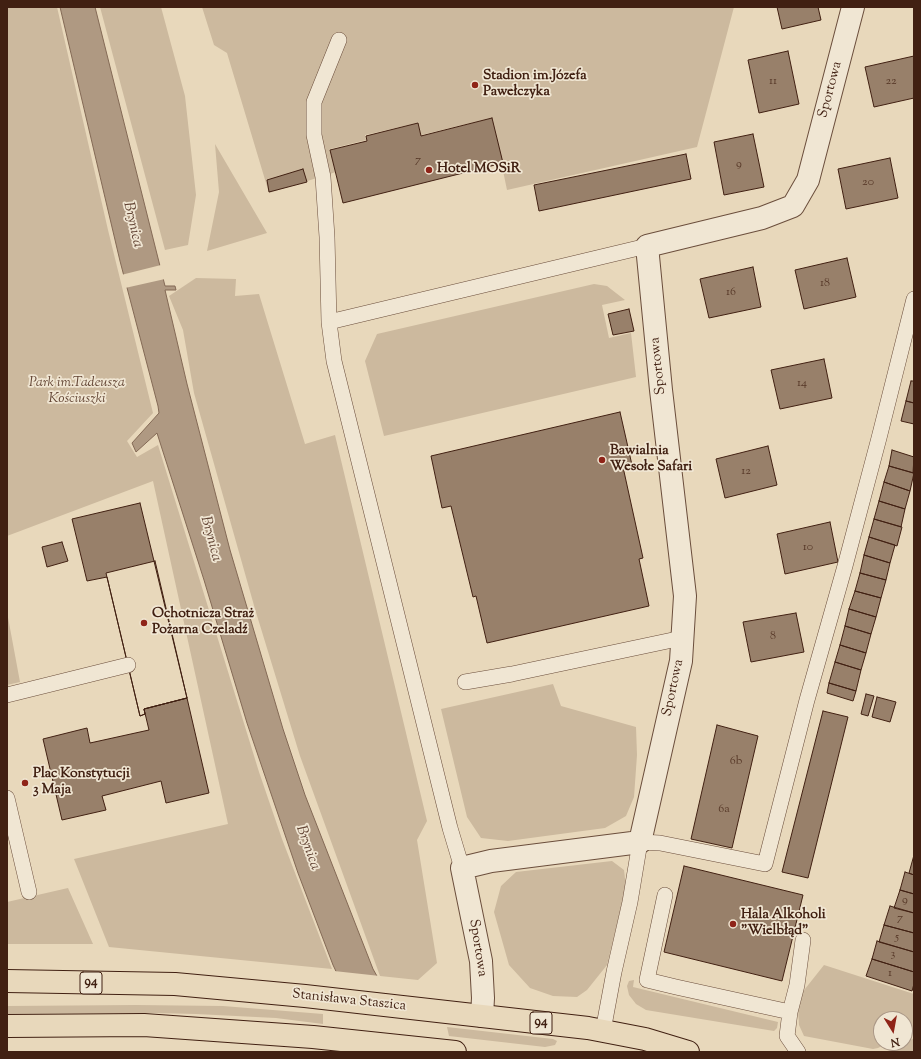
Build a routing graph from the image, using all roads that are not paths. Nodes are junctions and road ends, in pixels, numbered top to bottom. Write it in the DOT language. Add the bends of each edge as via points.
graph roads {
  1 [pos="853,7"];
  2 [pos="339,40"];
  3 [pos="647,246"];
  4 [pos="914,299"];
  5 [pos="329,322"];
  6 [pos="682,638"];
  7 [pos="128,665"];
  8 [pos="465,682"];
  9 [pos="7,695"];
  10 [pos="7,798"];
  11 [pos="640,842"];
  12 [pos="462,868"];
  13 [pos="29,892"];
  14 [pos="665,895"];
  15 [pos="804,940"];
  16 [pos="7,981"];
  17 [pos="790,1012"];
  18 [pos="482,1016"];
  19 [pos="7,1026"];
  20 [pos="603,1031"];
  21 [pos="453,1052"];
  22 [pos="688,1052"];
  23 [pos="798,1052"];
  1 -- 3 [label="street, Sportowa" via="808,180 793,206 762,218"];
  2 -- 5 [label="lane" via="314,102 314,135 323,177 326,214"];
  3 -- 5 [label="lane"];
  3 -- 6 [label="street, Sportowa" via="685,596"];
  4 -- 11 [label="lane" via="765,864 660,843"];
  5 -- 12 [label="lane" via="334,361"];
  6 -- 8 [label="lane"];
  6 -- 11 [label="street, Sportowa" via="681,661"];
  7 -- 9 [label="lane"];
  10 -- 13 [label="lane"];
  11 -- 12 [label="street" via="491,861"];
  11 -- 20 [label="lane, Sportowa"];
  12 -- 18 [label="street, Sportowa" via="481,961"];
  14 -- 17 [label="lane" via="647,980"];
  15 -- 17 [label="lane"];
  16 -- 18 [label="main road, Stanisława Staszica / 94" via="175,984"];
  17 -- 23 [label="lane" via="787,1036"];
  18 -- 20 [label="main road, Stanisława Staszica / 94"];
  19 -- 21 [label="main road" via="144,1025 313,1037"];
  20 -- 22 [label="main road, Stanisława Staszica / 94" via="645,1039"];
}
